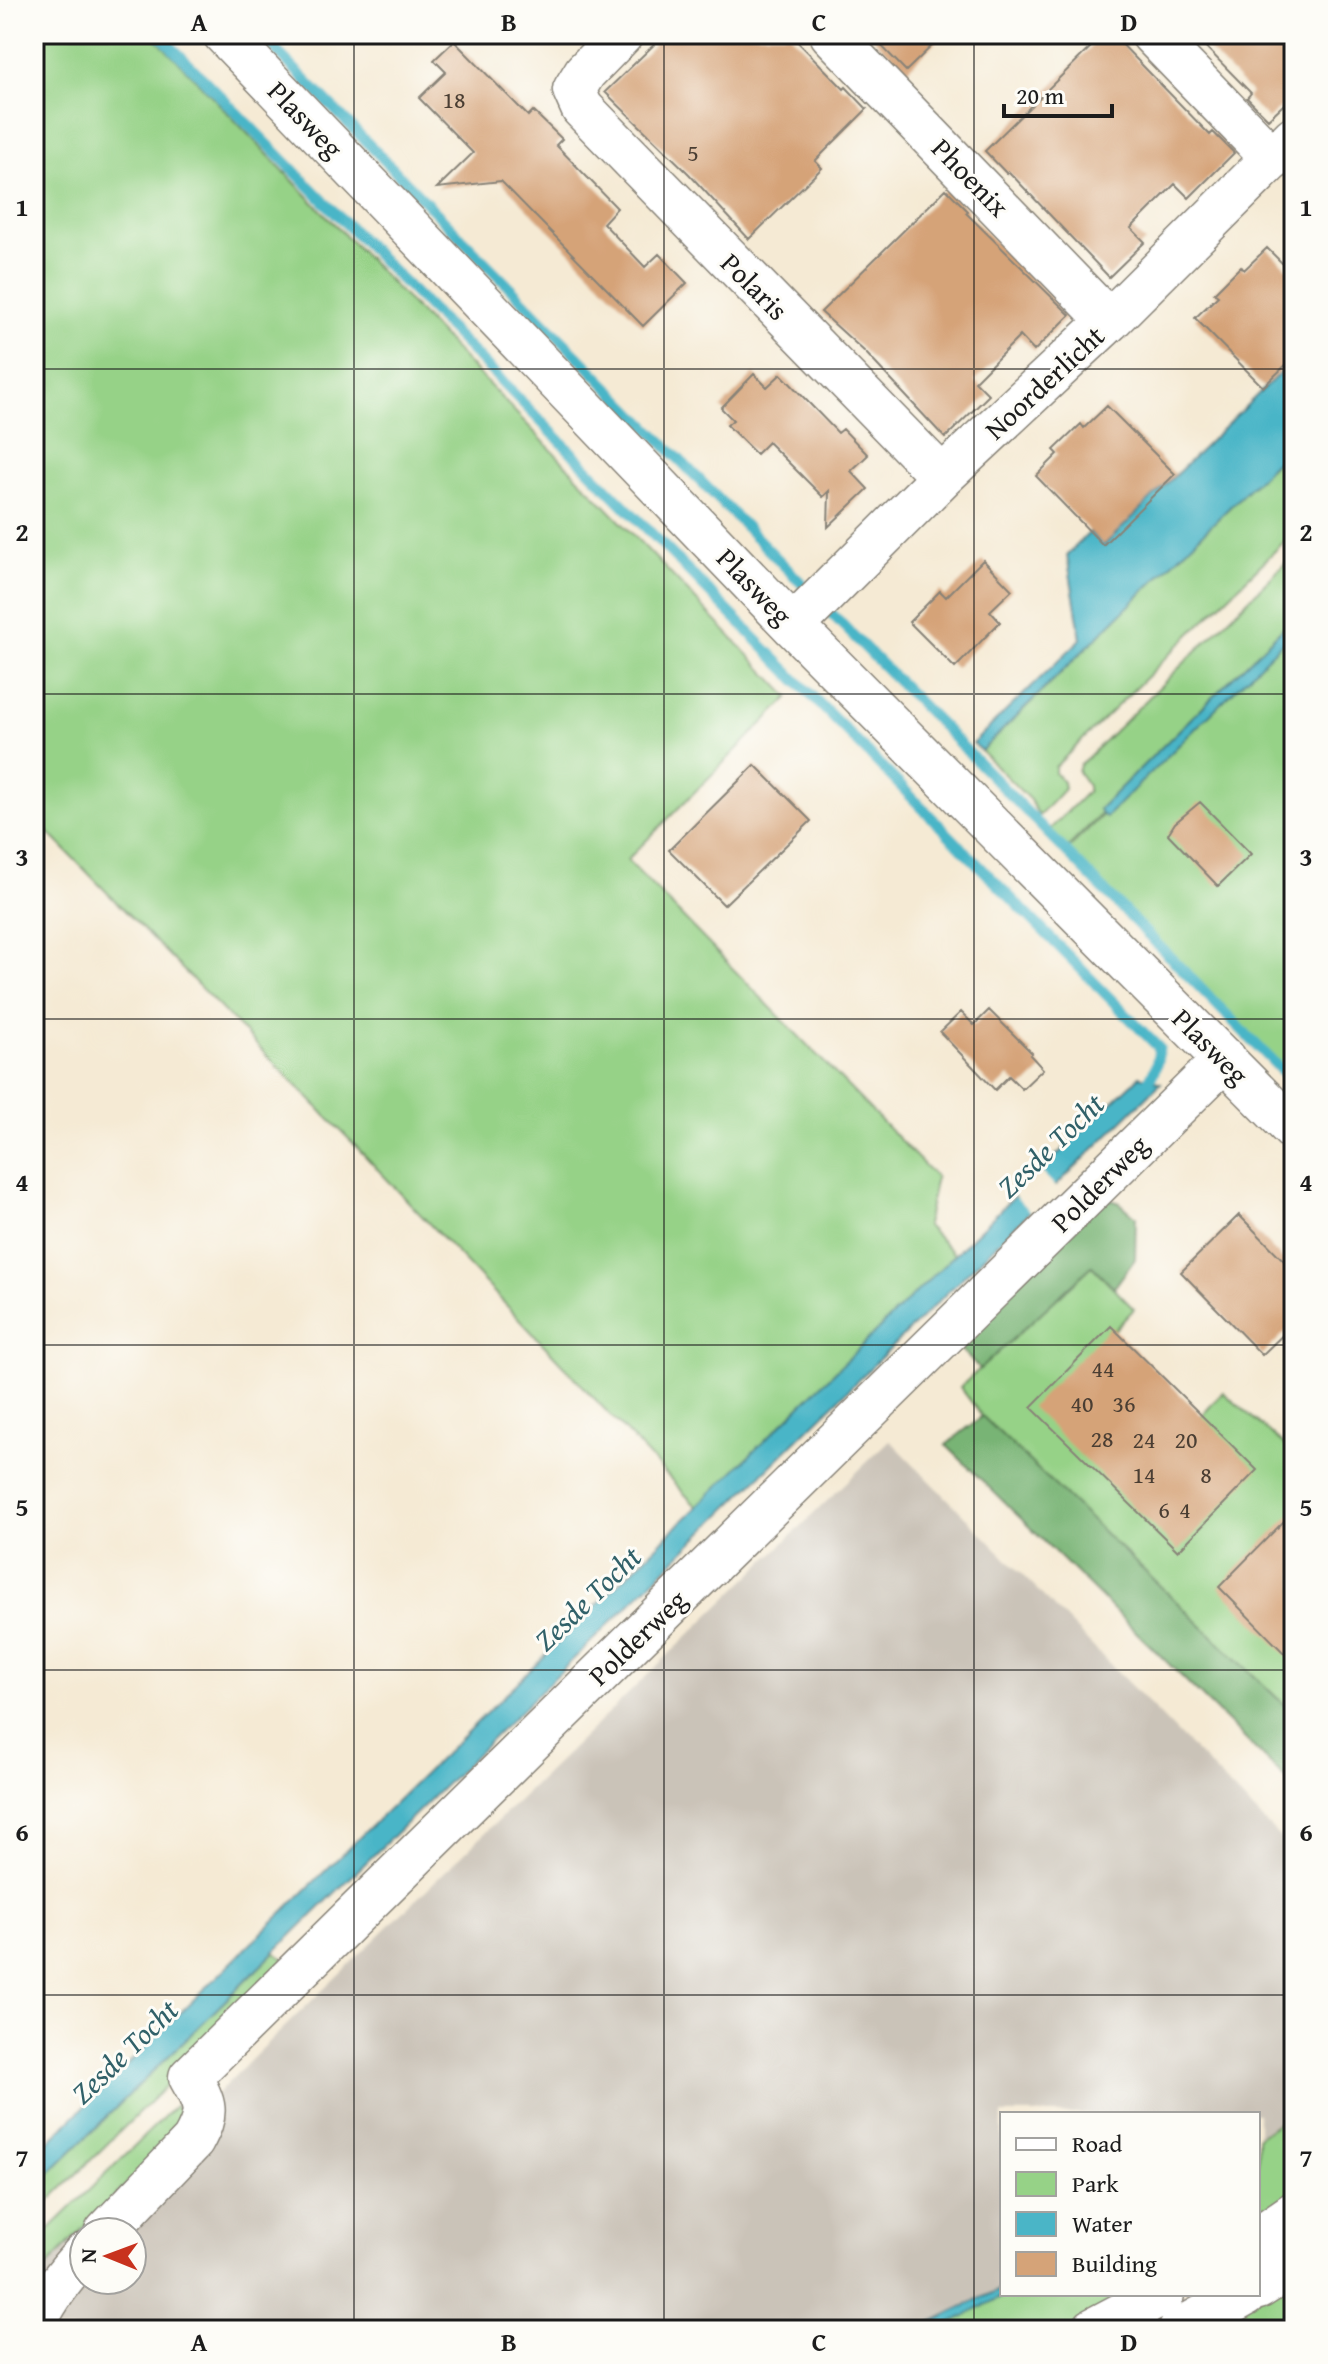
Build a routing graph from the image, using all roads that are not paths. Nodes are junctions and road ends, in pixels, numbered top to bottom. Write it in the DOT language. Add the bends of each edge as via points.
graph roads {
  1 [pos="224,34"];
  2 [pos="622,34"];
  3 [pos="831,34"];
  4 [pos="1152,34"];
  5 [pos="1284,148"];
  6 [pos="1109,321"];
  7 [pos="942,477"];
  8 [pos="793,626"];
  9 [pos="1225,1059"];
  10 [pos="1294,1130"];
  11 [pos="1294,2214"];
  12 [pos="121,2216"];
  13 [pos="1260,2238"];
  14 [pos="1294,2264"];
  15 [pos="68,2271"];
  16 [pos="1260,2286"];
  17 [pos="1158,2296"];
  18 [pos="1241,2296"];
  19 [pos="34,2326"];
  20 [pos="1094,2330"];
  21 [pos="1181,2330"];
  1 -- 8 [label="street, Plasweg"];
  2 -- 7 [label="street, Polaris" via="574,90 582,108"];
  3 -- 6 [label="street, Phoenix"];
  4 -- 5 [label="street"];
  5 -- 6 [label="street, Noorderlicht"];
  6 -- 7 [label="street, Noorderlicht"];
  7 -- 8 [label="street, Noorderlicht"];
  8 -- 9 [label="street, Plasweg"];
  9 -- 10 [label="street, Plasweg"];
  9 -- 12 [label="street, Polderweg" via="190,2077 202,2098 201,2125 193,2141"];
  11 -- 13 [label="street"];
  14 -- 16 [label="street"];
  15 -- 19 [label="street"];
  17 -- 20 [label="street"];
  18 -- 21 [label="street"];
}
